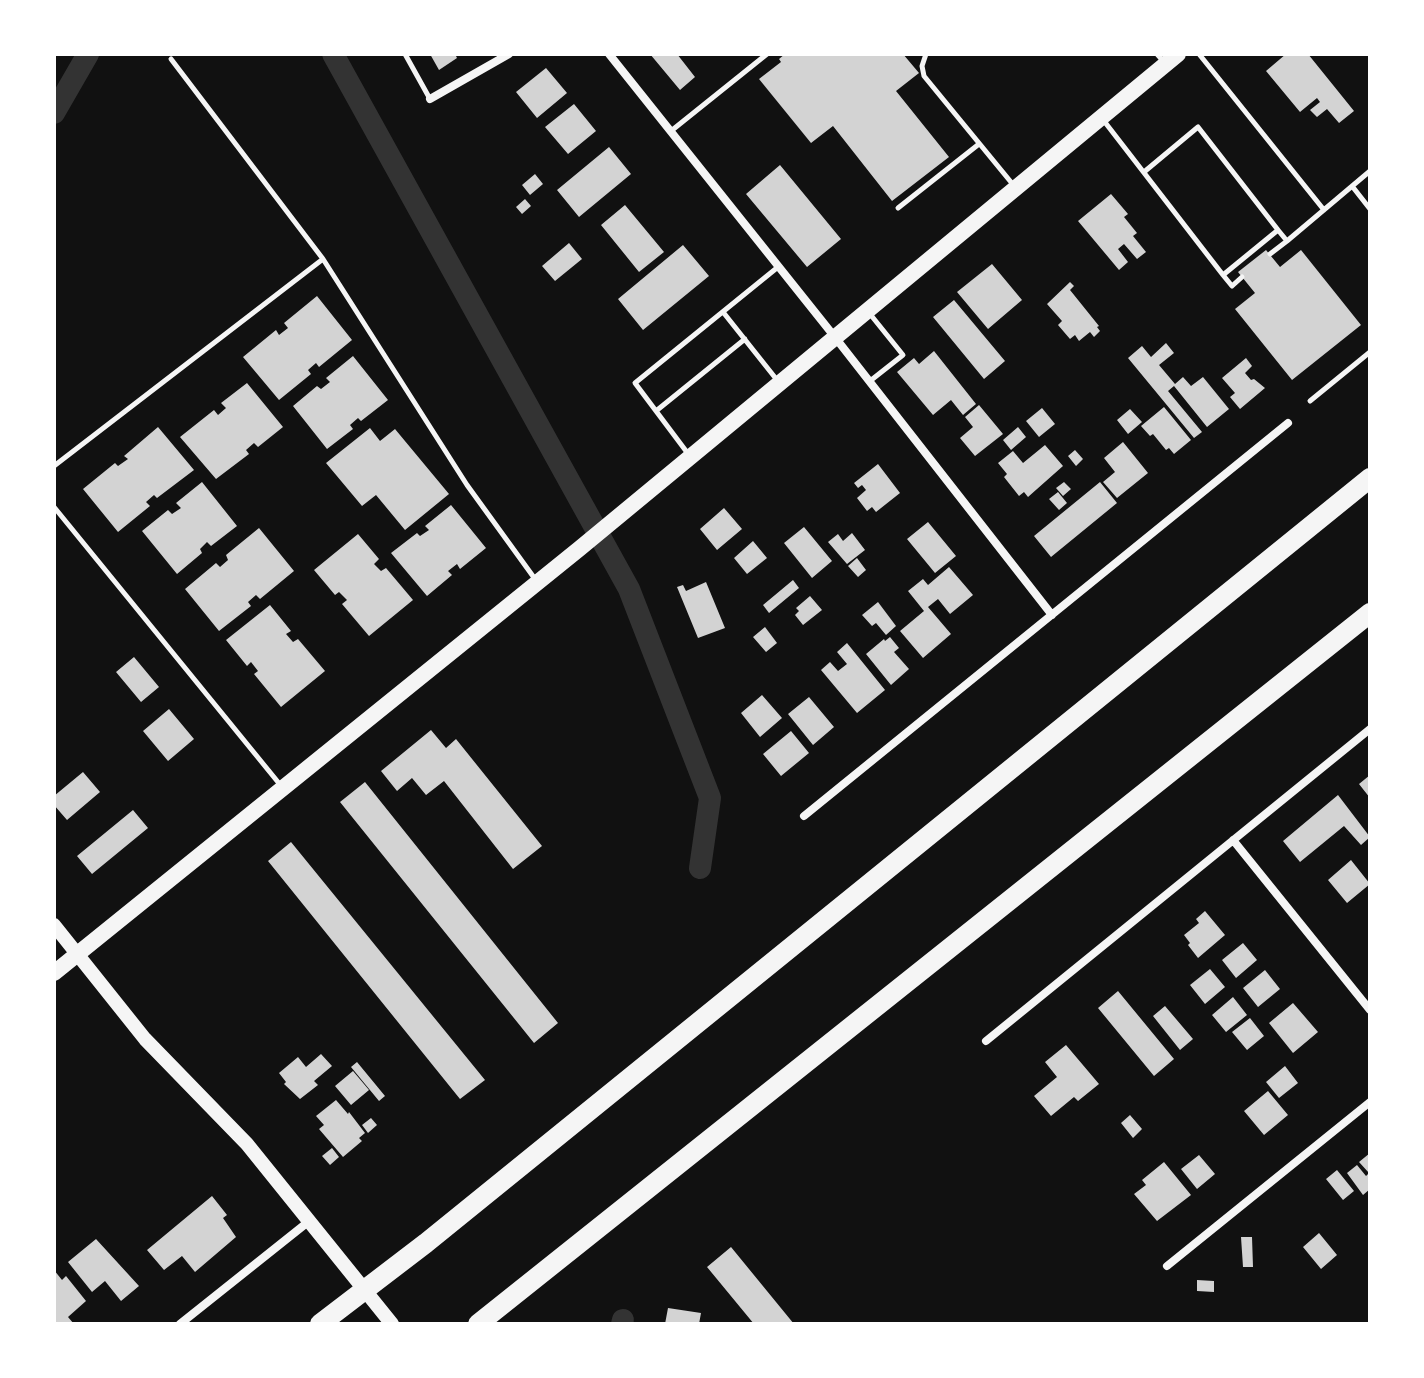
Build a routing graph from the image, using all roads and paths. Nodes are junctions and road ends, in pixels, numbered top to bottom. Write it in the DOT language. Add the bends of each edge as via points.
graph roads {
  1 [pos="405,54"];
  2 [pos="509,54"];
  3 [pos="609,54"];
  4 [pos="767,54"];
  5 [pos="926,54"];
  6 [pos="1199,54"];
  7 [pos="1167,57"];
  8 [pos="171,59"];
  9 [pos="430,99"];
  10 [pos="1101,117"];
  11 [pos="669,132"];
  12 [pos="979,144"];
  13 [pos="1370,171"];
  14 [pos="1144,172"];
  15 [pos="1352,186"];
  16 [pos="1015,188"];
  17 [pos="898,208"];
  18 [pos="1370,209"];
  19 [pos="1324,210"];
  20 [pos="1278,230"];
  21 [pos="1287,241"];
  22 [pos="1270,254"];
  23 [pos="323,259"];
  24 [pos="778,267"];
  25 [pos="1223,275"];
  26 [pos="1242,277"];
  27 [pos="867,309"];
  28 [pos="723,312"];
  29 [pos="834,336"];
  30 [pos="745,339"];
  31 [pos="1370,352"];
  32 [pos="869,381"];
  33 [pos="779,382"];
  34 [pos="1310,401"];
  35 [pos="656,411"];
  36 [pos="1288,423"];
  37 [pos="690,456"];
  38 [pos="54,466"];
  39 [pos="1366,481"];
  40 [pos="54,507"];
  41 [pos="537,583"];
  42 [pos="1370,613"];
  43 [pos="1052,615"];
  44 [pos="1370,729"];
  45 [pos="283,788"];
  46 [pos="804,816"];
  47 [pos="1233,840"];
  48 [pos="54,925"];
  49 [pos="77,954"];
  50 [pos="54,973"];
  51 [pos="1370,1010"];
  52 [pos="986,1041"];
  53 [pos="1370,1102"];
  54 [pos="308,1222"];
  55 [pos="1167,1266"];
  56 [pos="480,1323"];
  57 [pos="180,1324"];
  58 [pos="320,1324"];
  59 [pos="392,1324"];
  1 -- 9 [label="lane"];
  2 -- 9 [label="street"];
  3 -- 11 [label="street"];
  4 -- 11 [label="lane"];
  5 -- 12 [label="lane" via="924,76"];
  6 -- 19 [label="lane"];
  7 -- 10 [label="main road"];
  8 -- 23 [label="lane"];
  10 -- 14 [label="lane"];
  10 -- 16 [label="main road"];
  11 -- 24 [label="street"];
  12 -- 16 [label="lane"];
  12 -- 17 [label="lane"];
  13 -- 15 [label="lane"];
  14 -- 20 [label="lane" via="1198,127"];
  14 -- 25 [label="lane"];
  15 -- 18 [label="lane"];
  15 -- 19 [label="lane"];
  16 -- 27 [label="main road"];
  19 -- 21 [label="lane"];
  20 -- 21 [label="lane"];
  20 -- 25 [label="lane"];
  21 -- 22 [label="lane"];
  23 -- 38 [label="lane"];
  23 -- 41 [label="lane" via="467,485"];
  24 -- 28 [label="lane"];
  24 -- 29 [label="street"];
  25 -- 26 [label="lane" via="1232,286"];
  27 -- 29 [label="main road"];
  27 -- 32 [label="lane" via="903,355"];
  28 -- 30 [label="lane"];
  28 -- 35 [label="lane" via="635,383"];
  29 -- 32 [label="street"];
  29 -- 33 [label="main road"];
  30 -- 33 [label="lane"];
  30 -- 35 [label="lane"];
  31 -- 34 [label="lane"];
  32 -- 43 [label="street"];
  33 -- 37 [label="main road"];
  35 -- 37 [label="lane"];
  36 -- 43 [label="street"];
  37 -- 41 [label="main road"];
  39 -- 58 [label="highway"];
  40 -- 45 [label="lane"];
  41 -- 45 [label="main road"];
  42 -- 56 [label="highway"];
  43 -- 46 [label="street"];
  44 -- 47 [label="street"];
  45 -- 49 [label="main road"];
  47 -- 51 [label="street"];
  47 -- 52 [label="street"];
  48 -- 49 [label="street"];
  49 -- 50 [label="main road"];
  49 -- 54 [label="street" via="145,1039 247,1144"];
  53 -- 55 [label="street"];
  54 -- 57 [label="street"];
  54 -- 59 [label="street"];
}
